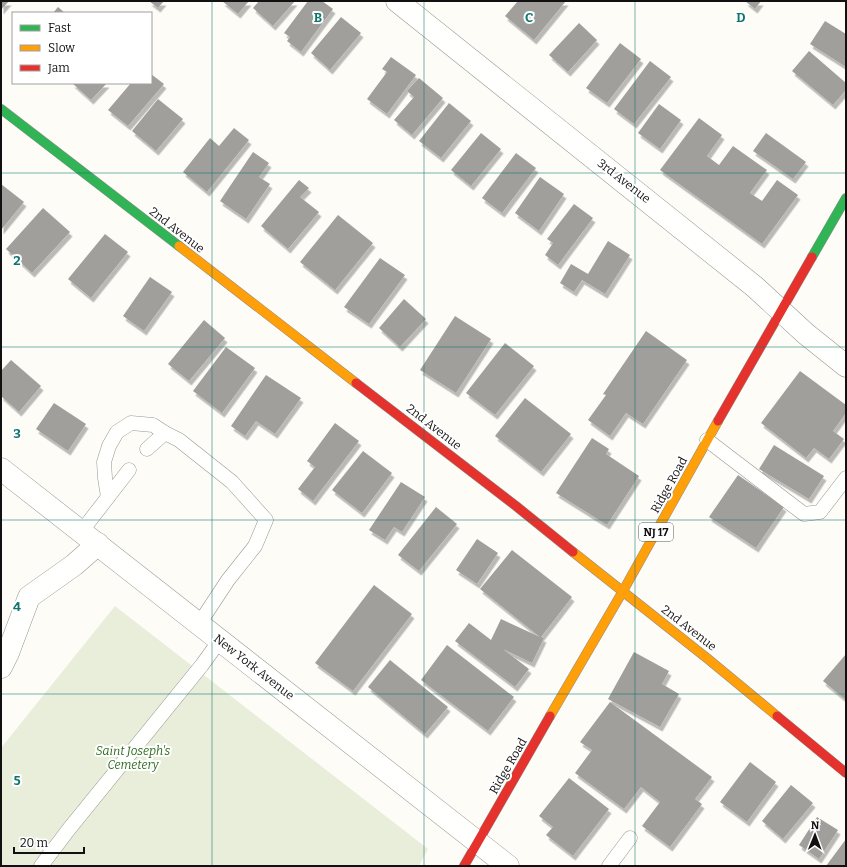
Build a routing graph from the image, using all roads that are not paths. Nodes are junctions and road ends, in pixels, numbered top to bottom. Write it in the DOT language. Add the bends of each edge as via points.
graph roads {
  1 [pos="397,1"];
  2 [pos="1,109"];
  3 [pos="846,198"];
  4 [pos="781,310"];
  5 [pos="846,366"];
  6 [pos="165,433"];
  7 [pos="707,440"];
  8 [pos="146,449"];
  9 [pos="129,470"];
  10 [pos="3,473"];
  11 [pos="846,478"];
  12 [pos="108,497"];
  13 [pos="90,538"];
  14 [pos="623,591"];
  15 [pos="199,624"];
  16 [pos="220,640"];
  17 [pos="1,667"];
  18 [pos="846,773"];
  19 [pos="630,838"];
  20 [pos="477,842"];
  21 [pos="41,866"];
  22 [pos="464,866"];
  23 [pos="508,866"];
  24 [pos="609,866"];
  1 -- 4 [label="street, 3rd Avenue" via="681,226"];
  2 -- 14 [label="street, 2nd Avenue"];
  3 -- 4 [label="street, Ridge Road / NJ 17"];
  4 -- 5 [label="street, 3rd Avenue"];
  4 -- 7 [label="street, Ridge Road / NJ 17"];
  6 -- 8 [label="lane"];
  6 -- 12 [label="lane" via="153,425 131,423 117,432 104,462"];
  6 -- 15 [label="lane" via="179,440 232,482 266,520 255,546 228,580"];
  7 -- 11 [label="lane" via="804,514 820,512"];
  7 -- 14 [label="street, Ridge Road / NJ 17"];
  9 -- 12 [label="lane"];
  10 -- 13 [label="street, New York Avenue"];
  12 -- 13 [label="lane"];
  13 -- 15 [label="street, New York Avenue"];
  13 -- 17 [label="street" via="74,565 29,597"];
  14 -- 18 [label="street, 2nd Avenue"];
  14 -- 20 [label="street, Ridge Road / NJ 17"];
  15 -- 16 [label="street, New York Avenue"];
  16 -- 20 [label="street, New York Avenue"];
  16 -- 21 [label="lane"];
  19 -- 24 [label="lane"];
  20 -- 22 [label="street, Ridge Road / NJ 17"];
  20 -- 23 [label="street, New York Avenue"];
}
